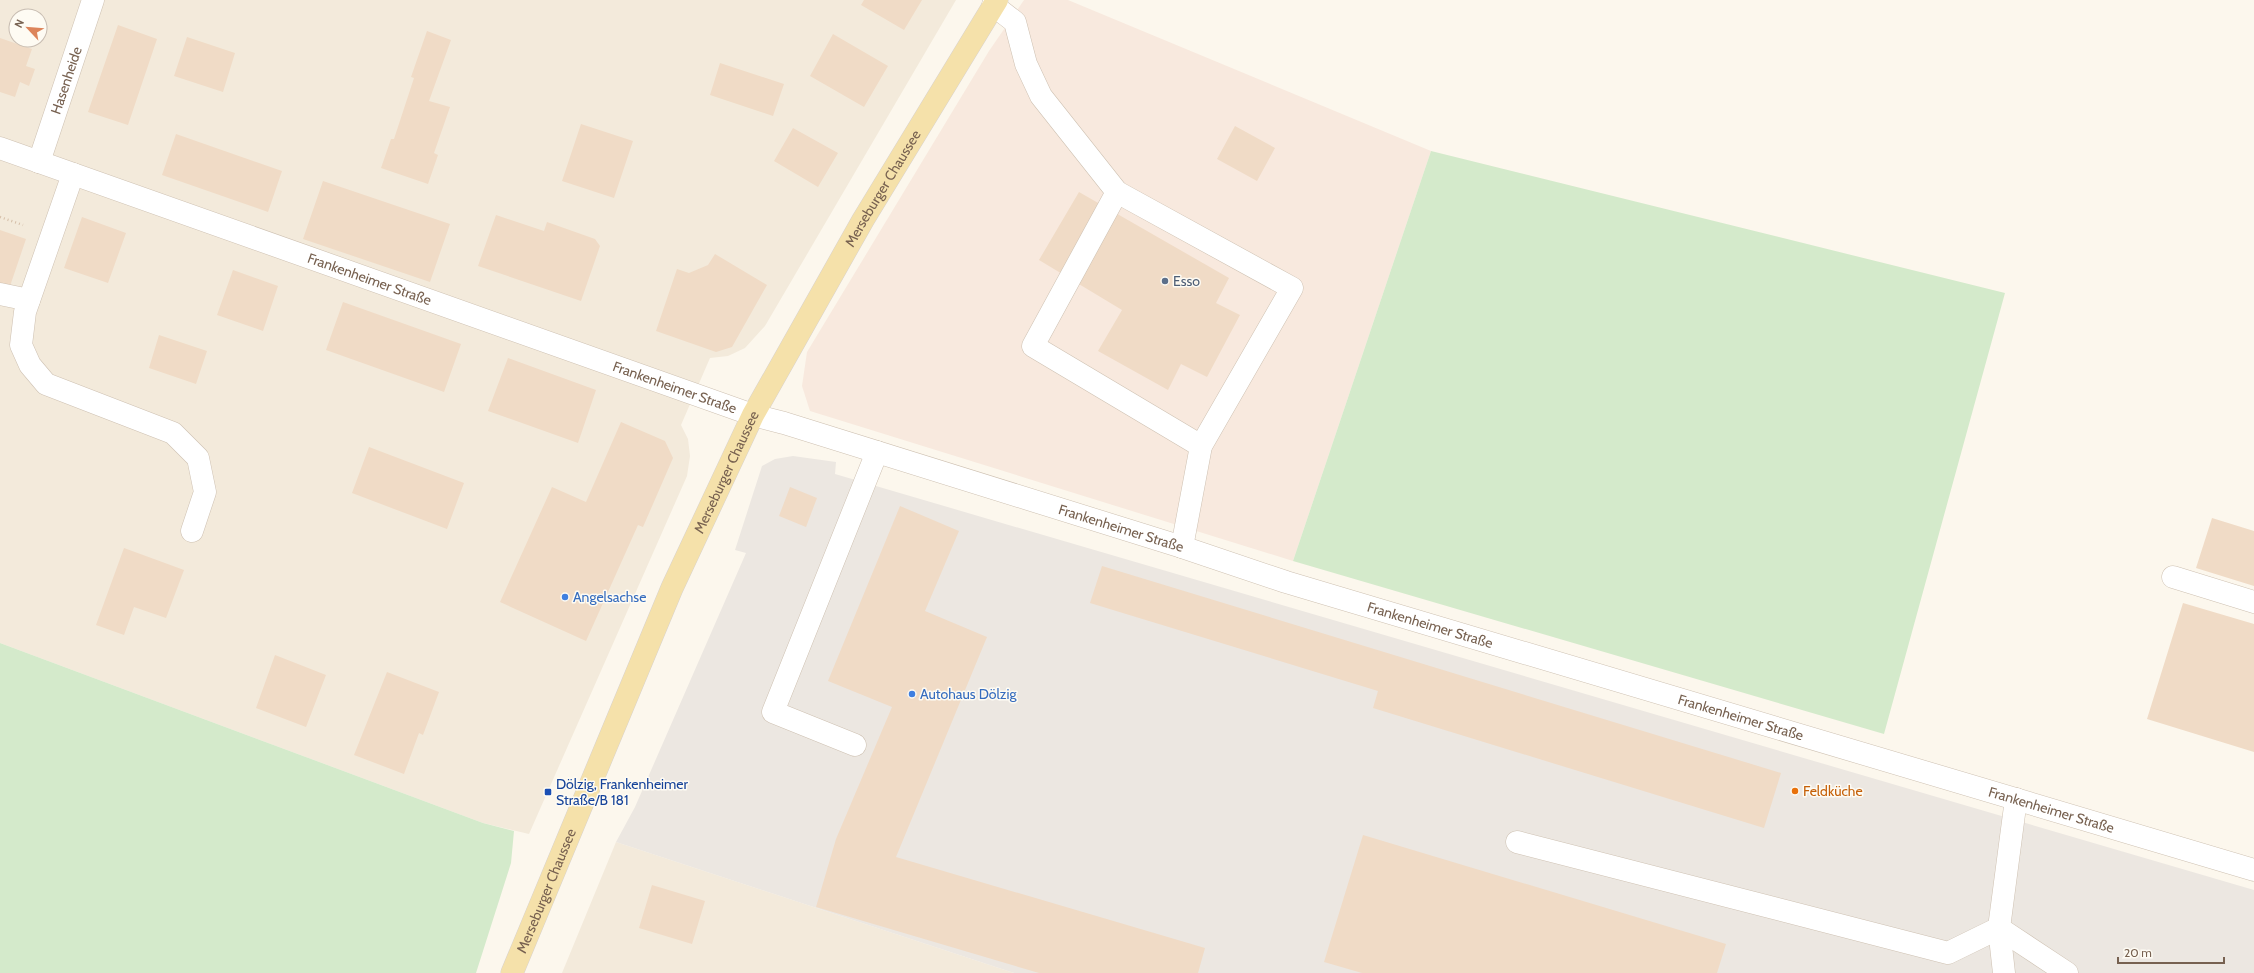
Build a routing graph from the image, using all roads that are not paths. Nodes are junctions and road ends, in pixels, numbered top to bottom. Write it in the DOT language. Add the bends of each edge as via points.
graph roads {
  1 [pos="92,0"];
  2 [pos="995,3"];
  3 [pos="0,148"];
  4 [pos="39,162"];
  5 [pos="73,174"];
  6 [pos="1117,192"];
  7 [pos="0,294"];
  8 [pos="29,300"];
  9 [pos="753,416"];
  10 [pos="1201,446"];
  11 [pos="877,452"];
  12 [pos="192,531"];
  13 [pos="1182,547"];
  14 [pos="2173,577"];
  15 [pos="2254,602"];
  16 [pos="854,745"];
  17 [pos="2016,799"];
  18 [pos="1517,842"];
  19 [pos="2254,870"];
  20 [pos="1999,928"];
  21 [pos="512,973"];
  22 [pos="2004,973"];
  23 [pos="2067,973"];
  1 -- 4 [label="street, Hasenheide"];
  2 -- 6 [label="street" via="1015,22 1026,64 1040,96"];
  2 -- 9 [label="main road, Merseburger Chaussee" via="863,220"];
  3 -- 4 [label="street, Frankenheimer Straße"];
  4 -- 5 [label="street, Frankenheimer Straße"];
  5 -- 8 [label="street"];
  5 -- 9 [label="street, Frankenheimer Straße"];
  6 -- 10 [label="street" via="1033,346"];
  6 -- 10 [label="street" via="1292,288"];
  7 -- 8 [label="street"];
  8 -- 12 [label="street" via="21,345 30,365 46,384 173,433 198,458 205,492"];
  9 -- 11 [label="street, Frankenheimer Straße"];
  9 -- 21 [label="main road, Merseburger Chaussee" via="672,588"];
  10 -- 13 [label="street"];
  11 -- 13 [label="street, Frankenheimer Straße"];
  11 -- 16 [label="street" via="773,712"];
  13 -- 17 [label="street, Frankenheimer Straße" via="1286,582"];
  14 -- 15 [label="street"];
  17 -- 19 [label="street, Frankenheimer Straße"];
  17 -- 20 [label="street"];
  18 -- 20 [label="street" via="1948,953"];
  20 -- 22 [label="street"];
  20 -- 23 [label="street"];
}
